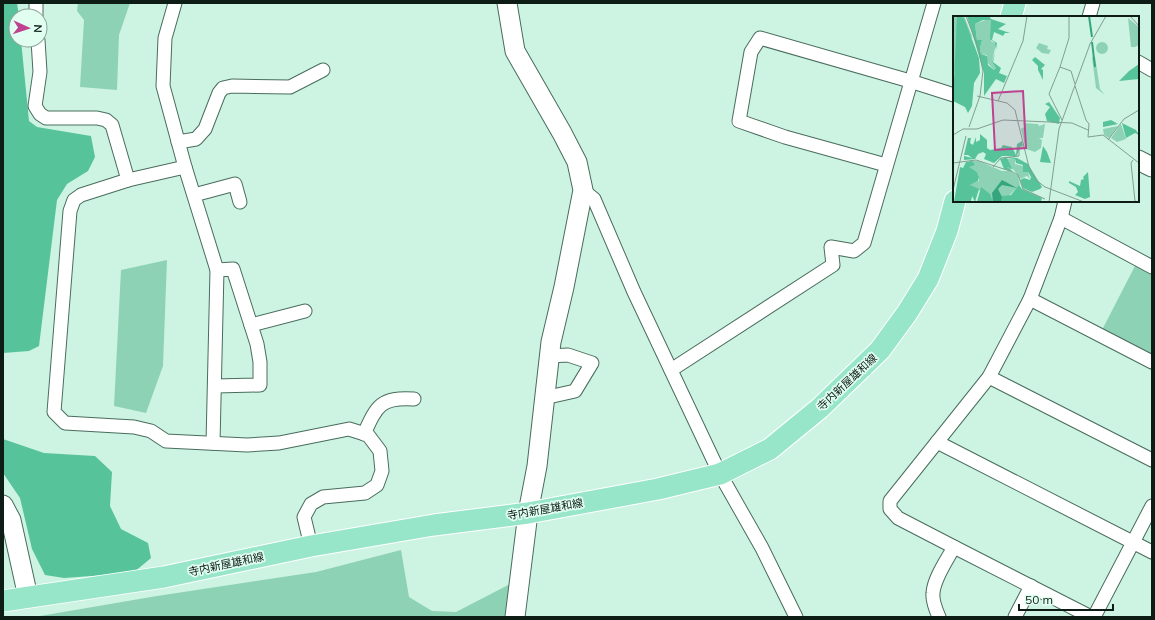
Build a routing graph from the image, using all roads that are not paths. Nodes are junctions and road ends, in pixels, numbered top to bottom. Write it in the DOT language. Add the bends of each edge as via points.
graph roads {
  1 [pos="175,3"];
  2 [pos="508,3"];
  3 [pos="934,3"];
  4 [pos="1015,3"];
  5 [pos="1093,3"];
  6 [pos="1011,16"];
  7 [pos="1089,16"];
  8 [pos="38,48"];
  9 [pos="1139,63"];
  10 [pos="323,70"];
  11 [pos="1152,70"];
  12 [pos="910,81"];
  13 [pos="953,95"];
  14 [pos="178,142"];
  15 [pos="1139,160"];
  16 [pos="886,165"];
  17 [pos="185,167"];
  18 [pos="1152,167"];
  19 [pos="128,180"];
  20 [pos="583,190"];
  21 [pos="194,195"];
  22 [pos="240,202"];
  23 [pos="955,202"];
  24 [pos="1065,202"];
  25 [pos="1061,218"];
  26 [pos="1152,267"];
  27 [pos="217,270"];
  28 [pos="1030,299"];
  29 [pos="305,311"];
  30 [pos="251,325"];
  31 [pos="550,356"];
  32 [pos="1152,362"];
  33 [pos="671,370"];
  34 [pos="989,377"];
  35 [pos="215,386"];
  36 [pos="544,398"];
  37 [pos="414,399"];
  38 [pos="364,434"];
  39 [pos="937,442"];
  40 [pos="213,443"];
  41 [pos="1152,460"];
  42 [pos="720,474"];
  43 [pos="3,505"];
  44 [pos="1152,506"];
  45 [pos="528,513"];
  46 [pos="1132,542"];
  47 [pos="311,546"];
  48 [pos="954,547"];
  49 [pos="1152,552"];
  50 [pos="1031,586"];
  51 [pos="28,597"];
  52 [pos="3,601"];
  53 [pos="515,617"];
  54 [pos="796,617"];
  55 [pos="939,617"];
  56 [pos="1015,617"];
  57 [pos="1090,617"];
  58 [pos="1094,617"];
  1 -- 14 [label="street" via="165,38 163,86"];
  2 -- 20 [label="street" via="515,51 562,133 576,162"];
  3 -- 12 [label="street"];
  4 -- 6 [label="main road"];
  5 -- 7 [label="street"];
  8 -- 19 [label="street" via="40,72 35,106 40,114 46,118 106,120 112,125"];
  9 -- 11 [label="street"];
  10 -- 14 [label="street" via="290,87 223,88 219,92 205,128 196,139"];
  12 -- 13 [label="street"];
  12 -- 16 [label="street"];
  12 -- 16 [label="street" via="760,38 751,52 739,121 785,137"];
  14 -- 17 [label="street"];
  15 -- 18 [label="street"];
  16 -- 33 [label="street" via="864,243 854,251 831,247 833,265"];
  17 -- 19 [label="street"];
  17 -- 21 [label="street"];
  19 -- 40 [label="street" via="81,195 74,200 70,211 54,412 65,422 134,427 151,431 166,441"];
  20 -- 31 [label="street"];
  20 -- 33 [label="street" via="594,199"];
  21 -- 22 [label="street" via="235,184"];
  21 -- 27 [label="street"];
  23 -- 42 [label="main road, 寺内新屋雄和線" via="947,231 928,279 880,350 820,408 770,449"];
  24 -- 25 [label="street"];
  25 -- 26 [label="street"];
  25 -- 28 [label="street"];
  27 -- 30 [label="street" via="233,269"];
  27 -- 35 [label="street"];
  28 -- 32 [label="street"];
  28 -- 34 [label="street"];
  29 -- 30 [label="street"];
  30 -- 35 [label="street" via="258,344 260,386"];
  31 -- 36 [label="street"];
  31 -- 36 [label="street" via="568,355 592,363 575,391"];
  33 -- 42 [label="street"];
  34 -- 39 [label="street"];
  34 -- 41 [label="street"];
  35 -- 40 [label="street"];
  36 -- 45 [label="street" via="537,466"];
  37 -- 38 [label="street" via="403,398 384,402 372,415"];
  38 -- 40 [label="street" via="349,430 279,443"];
  38 -- 47 [label="street" via="368,435 380,451 382,471 377,486 366,493 323,497 311,504 304,517"];
  39 -- 46 [label="street"];
  39 -- 48 [label="street" via="890,501 890,509 898,518"];
  42 -- 45 [label="main road, 寺内新屋雄和線" via="658,489"];
  42 -- 54 [label="street" via="762,548"];
  43 -- 51 [label="street" via="11,520"];
  44 -- 46 [label="street"];
  45 -- 47 [label="main road, 寺内新屋雄和線" via="434,525"];
  45 -- 53 [label="street"];
  46 -- 49 [label="street"];
  46 -- 58 [label="street"];
  47 -- 51 [label="main road, 寺内新屋雄和線" via="164,577"];
  48 -- 50 [label="street"];
  48 -- 55 [label="street" via="939,574 933,592"];
  50 -- 56 [label="street"];
  50 -- 57 [label="street"];
  51 -- 52 [label="main road, 寺内新屋雄和線"];
}
